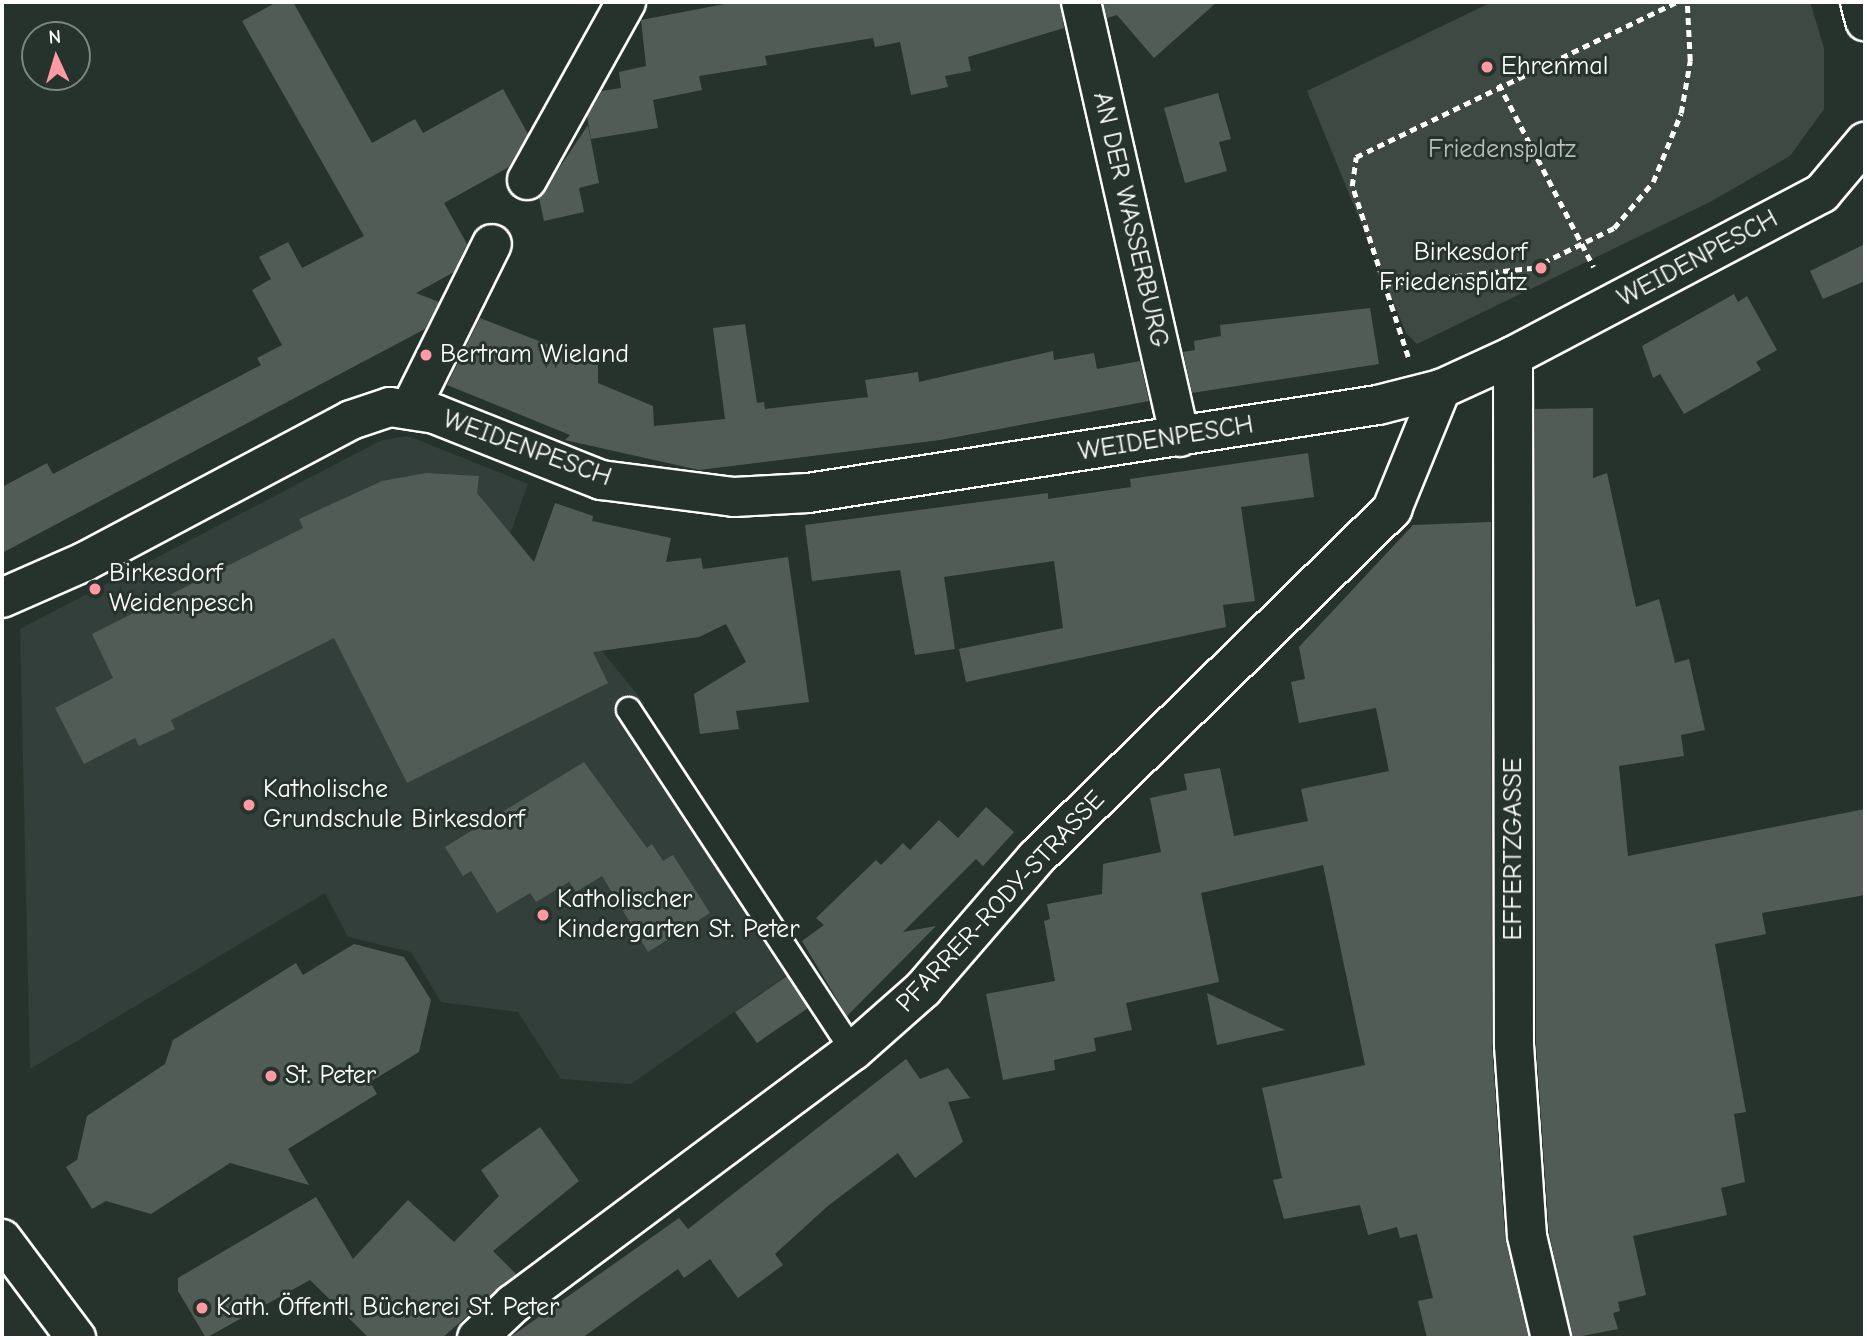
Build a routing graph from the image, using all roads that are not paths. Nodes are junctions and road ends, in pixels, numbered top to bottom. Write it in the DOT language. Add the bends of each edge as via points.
graph roads {
  1 [pos="626,2"];
  2 [pos="1081,2"];
  3 [pos="1860,2"];
  4 [pos="1865,21"];
  5 [pos="1865,142"];
  6 [pos="527,180"];
  7 [pos="492,244"];
  8 [pos="1513,356"];
  9 [pos="1431,392"];
  10 [pos="410,408"];
  11 [pos="1180,437"];
  12 [pos="2,598"];
  13 [pos="628,709"];
  14 [pos="853,1051"];
  15 [pos="2,1239"];
  16 [pos="76,1338"];
  17 [pos="477,1338"];
  18 [pos="1551,1338"];
  1 -- 6 [label="street"];
  2 -- 11 [label="street, AN DER WASSERBURG"];
  3 -- 4 [label="street"];
  5 -- 8 [label="street, WEIDENPESCH" via="1822,193"];
  7 -- 10 [label="street, WEIDENPESCH"];
  8 -- 9 [label="street, WEIDENPESCH"];
  8 -- 18 [label="street, EFFERTZGASSE" via="1514,1045 1527,1236"];
  9 -- 11 [label="street, WEIDENPESCH"];
  9 -- 14 [label="street, PFARRER-RODY-STRASSE" via="1392,509 1036,858 923,989"];
  10 -- 11 [label="street, WEIDENPESCH" via="601,480 734,497 808,492"];
  10 -- 12 [label="street, WEIDENPESCH" via="390,407 351,420 84,562"];
  13 -- 14 [label="lane"];
  14 -- 17 [label="street, PFARRER-RODY-STRASSE" via="513,1304"];
  15 -- 16 [label="street"];
}
